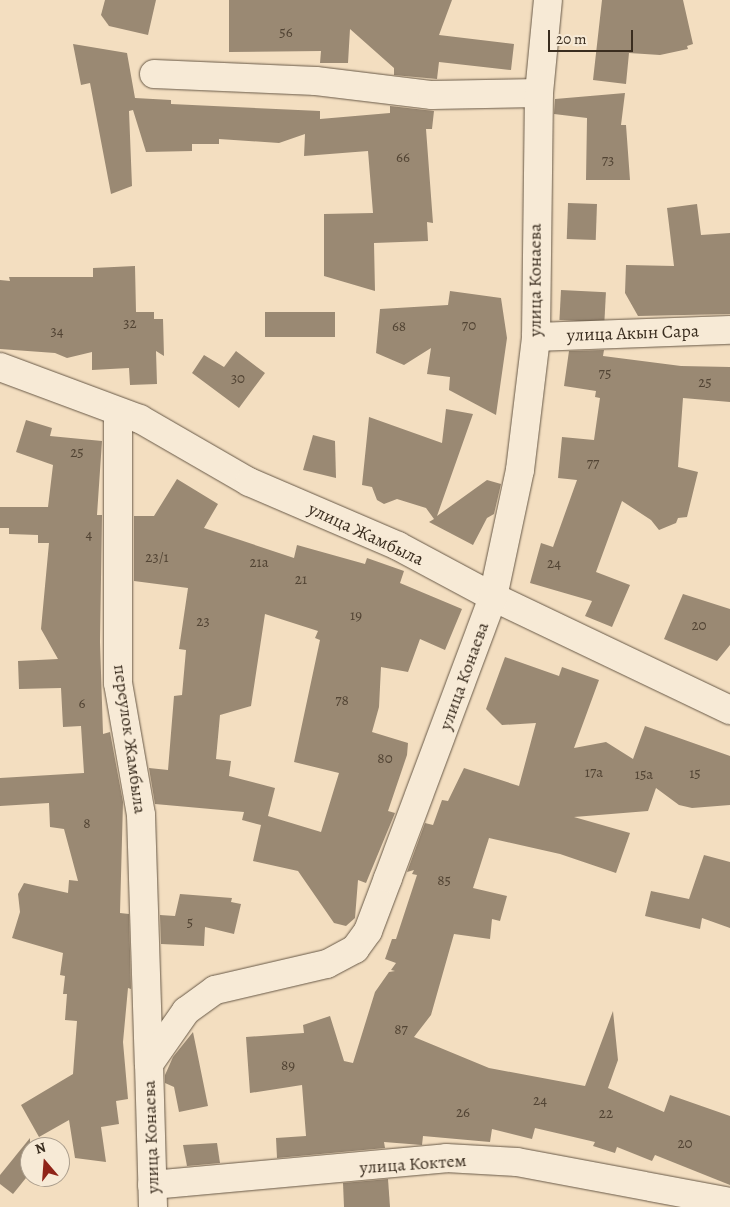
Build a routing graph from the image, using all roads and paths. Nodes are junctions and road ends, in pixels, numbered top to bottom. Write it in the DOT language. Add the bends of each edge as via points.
graph roads {
  1 [pos="548,0"];
  2 [pos="154,74"];
  3 [pos="539,93"];
  4 [pos="730,330"];
  5 [pos="536,337"];
  6 [pos="0,366"];
  7 [pos="118,414"];
  8 [pos="493,597"];
  9 [pos="730,710"];
  10 [pos="149,1064"];
  11 [pos="153,1196"];
  12 [pos="730,1202"];
  1 -- 3 [label="street, улица Конаева"];
  2 -- 3 [label="street" via="316,81 432,96"];
  3 -- 5 [label="street, улица Конаева"];
  4 -- 5 [label="street, улица Акын Сара"];
  5 -- 8 [label="street, улица Конаева" via="520,470"];
  6 -- 7 [label="street, улица Жамбыла"];
  7 -- 8 [label="street, улица Жамбыла" via="140,419 249,482 398,546"];
  7 -- 10 [label="street, переулок Жамбыла" via="118,683 141,815"];
  8 -- 9 [label="street, улица Жамбыла"];
  8 -- 10 [label="street, улица Конаева" via="368,931 355,949 327,964 215,990 186,1011"];
  10 -- 11 [label="street, улица Конаева"];
  11 -- 12 [label="street, улица Коктем" via="446,1158 517,1162"];
}
